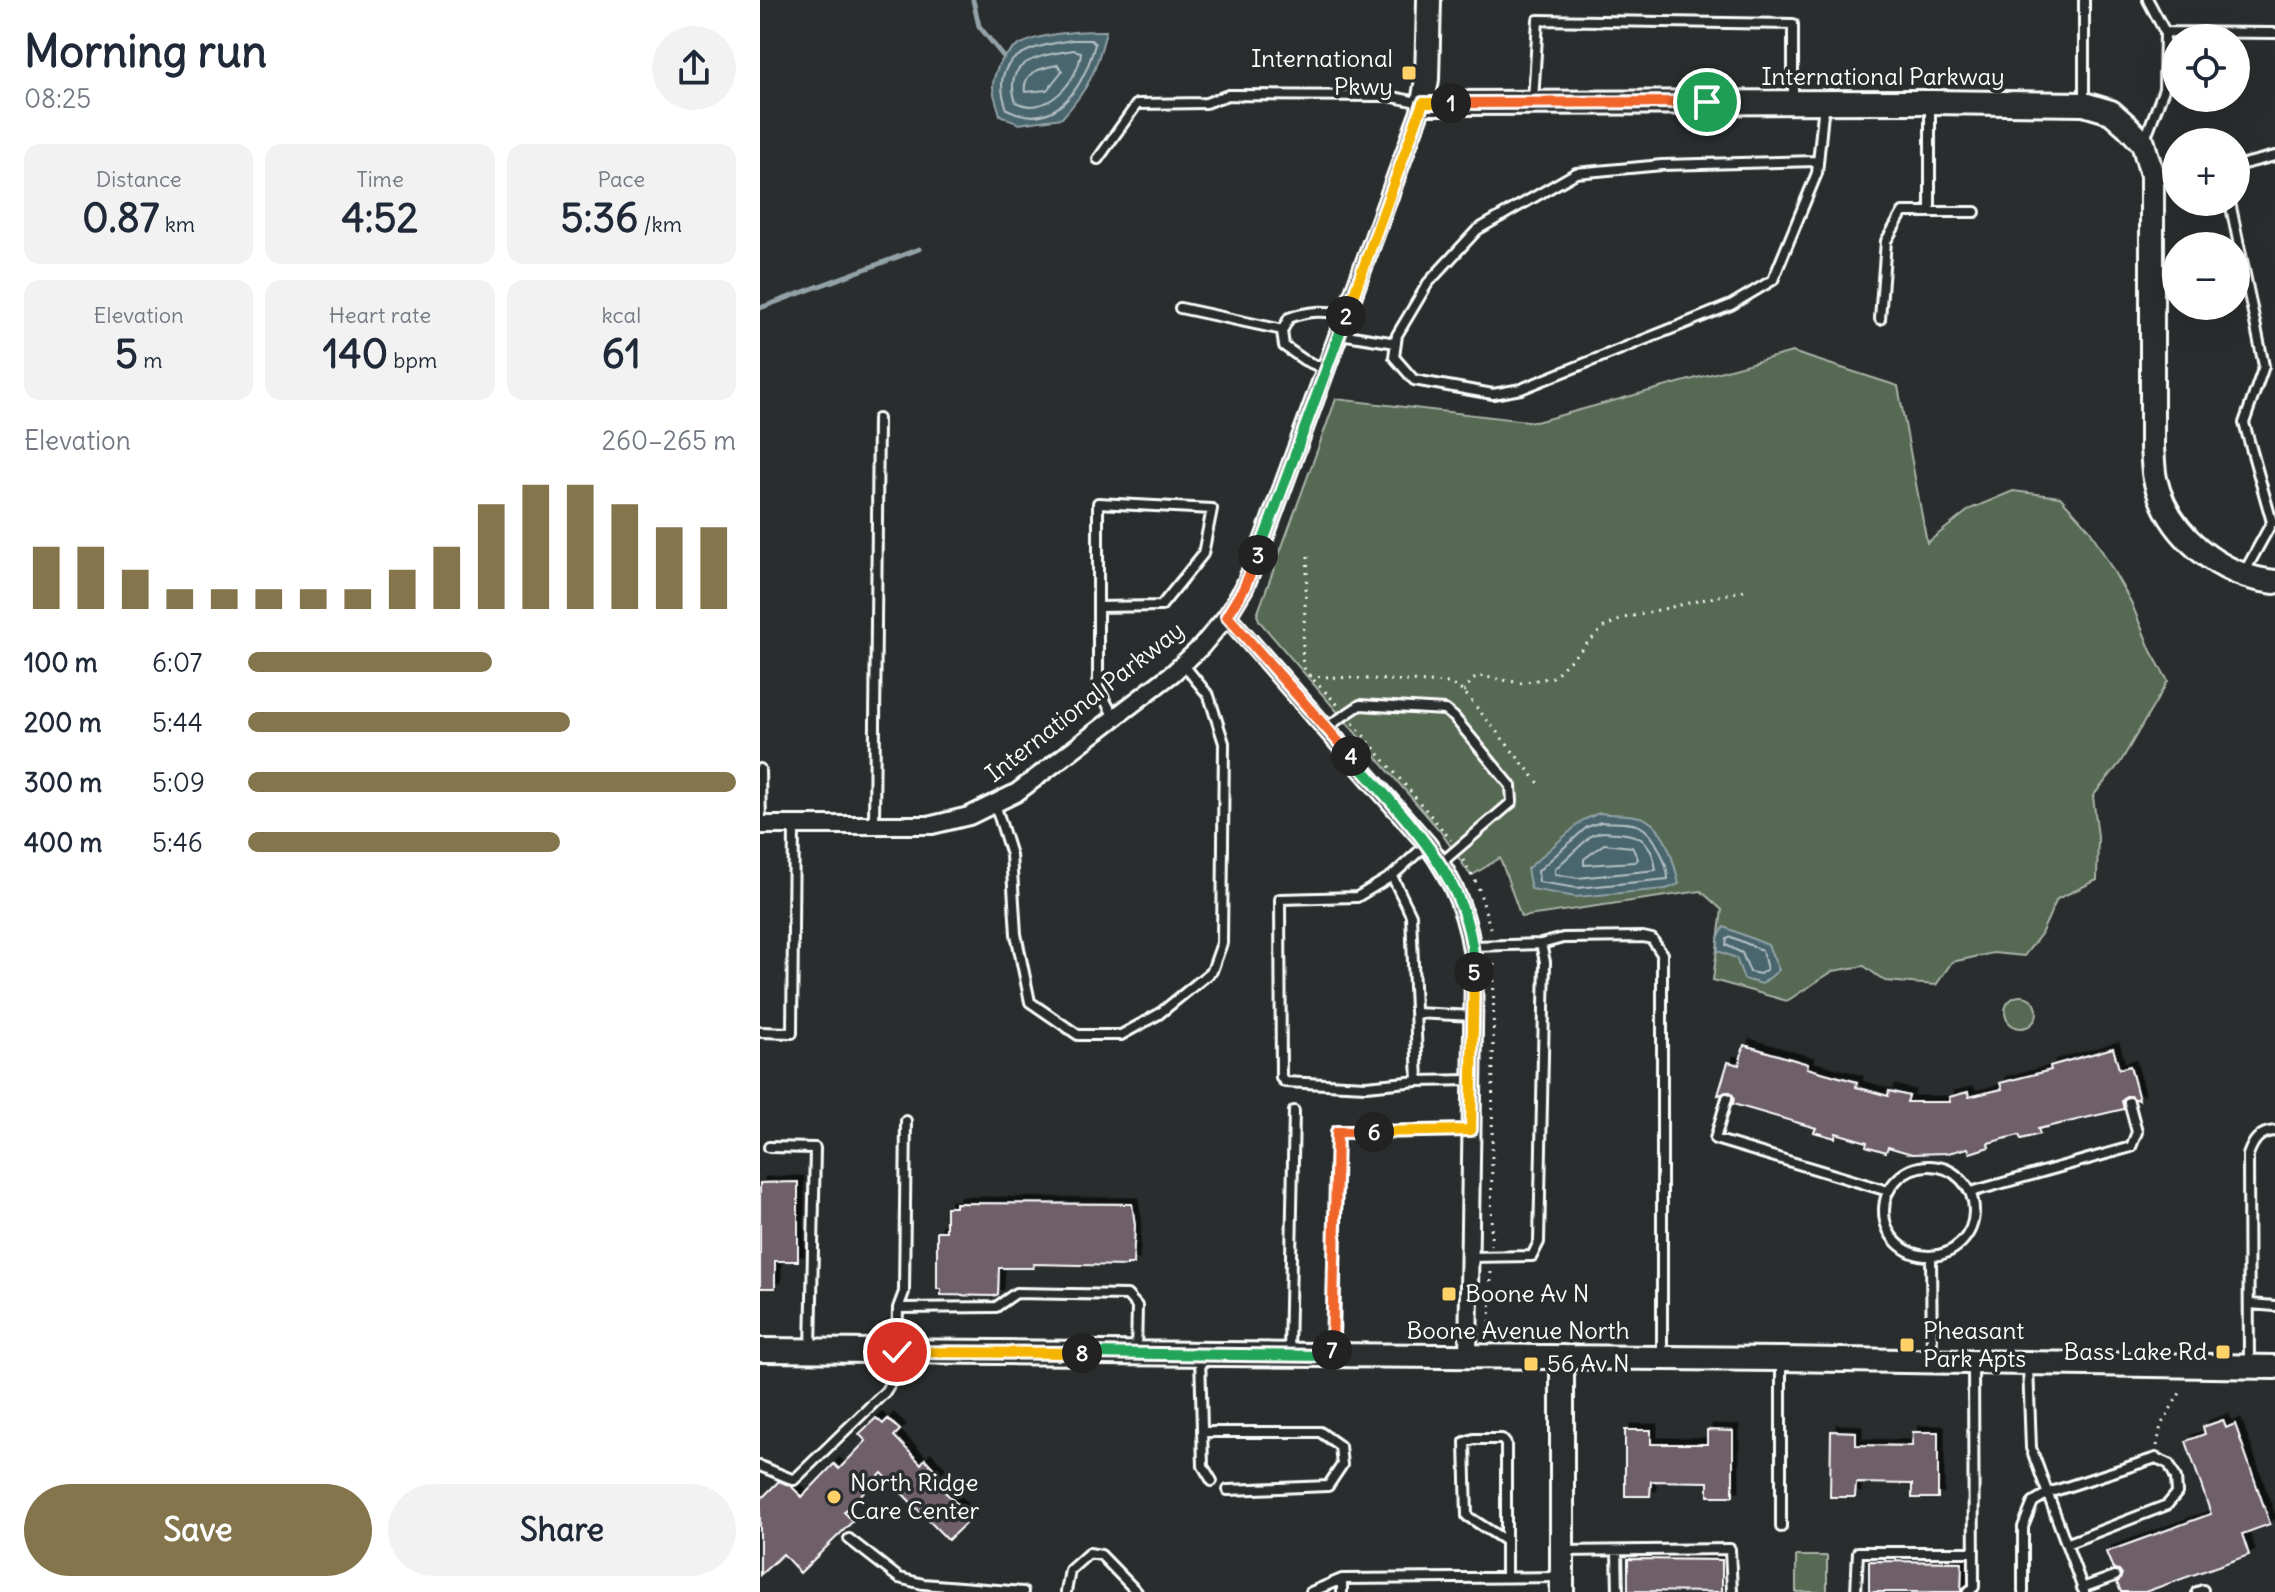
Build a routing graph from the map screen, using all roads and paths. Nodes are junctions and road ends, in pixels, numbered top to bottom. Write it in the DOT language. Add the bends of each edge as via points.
graph roads {
  1 [pos="1429,0"];
  2 [pos="2084,0"];
  3 [pos="2148,0"];
  4 [pos="2162,26"];
  5 [pos="2250,33"];
  6 [pos="2275,33"];
  7 [pos="2162,94"];
  8 [pos="1533,102"];
  9 [pos="1793,102"];
  10 [pos="1824,102"];
  11 [pos="1930,102"];
  12 [pos="1423,103"];
  13 [pos="2084,104"];
  14 [pos="2143,143"];
  15 [pos="2275,156"];
  16 [pos="1098,159"];
  17 [pos="1818,161"];
  18 [pos="2250,162"];
  19 [pos="2162,174"];
  20 [pos="2152,175"];
  21 [pos="1930,212"];
  22 [pos="1975,212"];
  23 [pos="2233,216"];
  24 [pos="1180,308"];
  25 [pos="1347,314"];
  26 [pos="1880,319"];
  27 [pos="1283,330"];
  28 [pos="1340,334"];
  29 [pos="1396,343"];
  30 [pos="1327,370"];
  31 [pos="878,419"];
  32 [pos="2273,522"];
  33 [pos="1308,556"];
  34 [pos="2243,576"];
  35 [pos="2275,582"];
  36 [pos="1749,589"];
  37 [pos="1098,607"];
  38 [pos="1227,616"];
  39 [pos="1183,664"];
  40 [pos="1464,692"];
  41 [pos="1346,714"];
  42 [pos="1114,717"];
  43 [pos="1327,727"];
  44 [pos="760,769"];
  45 [pos="995,804"];
  46 [pos="761,825"];
  47 [pos="794,825"];
  48 [pos="874,825"];
  49 [pos="1427,844"];
  50 [pos="1457,849"];
  51 [pos="1441,863"];
  52 [pos="1392,876"];
  53 [pos="1493,943"];
  54 [pos="1541,944"];
  55 [pos="1472,946"];
  56 [pos="1416,1013"];
  57 [pos="1473,1016"];
  58 [pos="760,1032"];
  59 [pos="1472,1080"];
  60 [pos="1418,1081"];
  61 [pos="1727,1098"];
  62 [pos="2129,1102"];
  63 [pos="1294,1111"];
  64 [pos="906,1121"];
  65 [pos="1471,1130"];
  66 [pos="2275,1131"];
  67 [pos="769,1147"];
  68 [pos="1888,1191"];
  69 [pos="1971,1192"];
  70 [pos="1491,1256"];
  71 [pos="1469,1257"];
  72 [pos="1931,1257"];
  73 [pos="2250,1304"];
  74 [pos="2275,1306"];
  75 [pos="898,1308"];
  76 [pos="1490,1330"];
  77 [pos="760,1350"];
  78 [pos="811,1351"];
  79 [pos="903,1352"];
  80 [pos="1136,1354"];
  81 [pos="1199,1354"];
  82 [pos="1289,1355"];
  83 [pos="1331,1356"];
  84 [pos="1468,1356"];
  85 [pos="1562,1357"];
  86 [pos="1662,1358"];
  87 [pos="1781,1359"];
  88 [pos="1932,1361"];
  89 [pos="1973,1361"];
  90 [pos="2027,1362"];
  91 [pos="2249,1367"];
  92 [pos="2275,1367"];
  93 [pos="2180,1393"];
  94 [pos="1202,1432"];
  95 [pos="2156,1458"];
  96 [pos="760,1466"];
  97 [pos="1212,1481"];
  98 [pos="1228,1490"];
  99 [pos="2048,1493"];
  100 [pos="1781,1527"];
  101 [pos="849,1539"];
  102 [pos="1506,1541"];
  103 [pos="2066,1544"];
  104 [pos="1562,1551"];
  105 [pos="1617,1551"];
  106 [pos="1974,1552"];
  107 [pos="2115,1576"];
  108 [pos="1506,1577"];
  109 [pos="1342,1579"];
  110 [pos="1562,1584"];
  111 [pos="2083,1590"];
  112 [pos="1023,1592"];
  113 [pos="1066,1592"];
  114 [pos="1137,1592"];
  115 [pos="1311,1592"];
  116 [pos="1342,1592"];
  117 [pos="1618,1592"];
  118 [pos="1732,1592"];
  119 [pos="1856,1592"];
  120 [pos="1968,1592"];
  121 [pos="2023,1592"];
  1 -- 12 [label="street"];
  2 -- 13 [label="lane"];
  3 -- 4 [label="lane"];
  5 -- 6 [label="lane"];
  7 -- 14 [label="lane"];
  8 -- 9 [label="street, International Parkway"];
  8 -- 9 [label="lane" via="1538,20 1793,24"];
  8 -- 12 [label="street, International Parkway"];
  9 -- 10 [label="street, International Parkway"];
  10 -- 11 [label="street, International Parkway"];
  10 -- 17 [label="lane"];
  11 -- 13 [label="street, International Parkway"];
  11 -- 21 [label="lane"];
  12 -- 16 [label="lane" via="1388,96 1228,95 1206,103 1137,104"];
  12 -- 25 [label="street, International Parkway"];
  13 -- 14 [label="street, International Parkway" via="2111,112"];
  14 -- 20 [label="street"];
  15 -- 18 [label="lane"];
  17 -- 29 [label="lane" via="1576,173 1477,230 1428,283"];
  17 -- 29 [label="lane" via="1773,280 1731,305 1521,389 1493,394 1414,380 1394,357"];
  19 -- 20 [label="lane"];
  20 -- 34 [label="street" via="2155,479 2181,531 2202,552"];
  21 -- 22 [label="lane"];
  21 -- 26 [label="lane" via="1903,212 1886,241"];
  23 -- 32 [label="lane" via="2264,366 2244,423"];
  24 -- 27 [label="lane"];
  25 -- 27 [label="lane" via="1304,312 1289,318"];
  25 -- 28 [label="street, International Parkway"];
  27 -- 30 [label="lane" via="1284,346"];
  28 -- 29 [label="lane"];
  28 -- 30 [label="street, International Parkway"];
  30 -- 38 [label="street, International Parkway" via="1259,552"];
  31 -- 48 [label="lane"];
  32 -- 34 [label="lane"];
  33 -- 41 [label="path" via="1302,659 1305,671"];
  34 -- 35 [label="street"];
  36 -- 40 [label="path" via="1624,618 1604,627 1553,677 1521,683 1479,676"];
  37 -- 37 [label="lane" via="1098,503 1212,509 1203,554 1161,606"];
  37 -- 42 [label="lane" via="1098,687"];
  38 -- 39 [label="street, International Parkway"];
  38 -- 43 [label="street"];
  39 -- 42 [label="street, International Parkway"];
  39 -- 45 [label="lane" via="1209,696 1224,743 1222,943 1212,971 1159,1014 1121,1035 1078,1035 1030,1002 1016,934 1011,855"];
  41 -- 43 [label="lane"];
  41 -- 50 [label="path"];
  41 -- 50 [label="lane" via="1370,704 1445,710 1511,786 1512,802"];
  42 -- 45 [label="street, International Parkway"];
  43 -- 49 [label="street"];
  44 -- 46 [label="lane"];
  45 -- 48 [label="street, International Parkway" via="932,825"];
  46 -- 47 [label="street, International Parkway"];
  47 -- 48 [label="street, International Parkway"];
  47 -- 58 [label="lane" via="792,1033"];
  49 -- 51 [label="street"];
  49 -- 52 [label="lane"];
  50 -- 51 [label="lane"];
  50 -- 53 [label="path" via="1478,886"];
  51 -- 55 [label="street" via="1457,893"];
  52 -- 56 [label="lane" via="1411,915"];
  52 -- 60 [label="lane" via="1357,897 1280,899 1281,1078 1366,1086"];
  53 -- 54 [label="lane"];
  53 -- 55 [label="lane"];
  53 -- 70 [label="path"];
  54 -- 70 [label="lane" via="1545,962 1539,1242 1532,1256"];
  54 -- 86 [label="lane" via="1563,938 1643,937 1652,939 1662,954"];
  55 -- 57 [label="street"];
  56 -- 57 [label="lane"];
  56 -- 60 [label="lane"];
  57 -- 59 [label="street"];
  59 -- 60 [label="lane"];
  59 -- 65 [label="street"];
  61 -- 68 [label="lane" via="1715,1139"];
  62 -- 69 [label="lane" via="2137,1132 2131,1147"];
  63 -- 82 [label="lane"];
  64 -- 75 [label="lane" via="904,1292"];
  65 -- 71 [label="street"];
  65 -- 83 [label="lane" via="1337,1132"];
  66 -- 73 [label="lane" via="2253,1141 2248,1155"];
  67 -- 78 [label="lane" via="815,1148"];
  68 -- 69 [label="lane" via="1904,1172 1933,1165 1960,1177"];
  68 -- 72 [label="lane" via="1883,1210 1892,1238 1903,1249"];
  69 -- 72 [label="lane" via="1968,1233 1959,1245"];
  70 -- 71 [label="lane"];
  70 -- 76 [label="path"];
  71 -- 84 [label="street"];
  72 -- 88 [label="lane"];
  73 -- 74 [label="lane"];
  73 -- 91 [label="lane"];
  75 -- 79 [label="lane"];
  75 -- 80 [label="lane" via="996,1307 1016,1293 1127,1295 1137,1306"];
  77 -- 78 [label="street, Boone Avenue North"];
  78 -- 79 [label="street, Boone Avenue North"];
  79 -- 80 [label="street, Boone Avenue North"];
  79 -- 96 [label="lane" via="885,1392 794,1480"];
  80 -- 81 [label="street, Boone Avenue North"];
  81 -- 82 [label="street, Boone Avenue North"];
  81 -- 94 [label="lane"];
  82 -- 83 [label="street, Boone Avenue North"];
  83 -- 84 [label="street, Boone Avenue North"];
  84 -- 85 [label="street, Boone Avenue North"];
  85 -- 86 [label="street, Boone Avenue North"];
  85 -- 104 [label="street"];
  86 -- 87 [label="street, Boone Avenue North"];
  87 -- 88 [label="street, Boone Avenue North"];
  87 -- 100 [label="lane"];
  88 -- 89 [label="street, Boone Avenue North"];
  89 -- 90 [label="street, Boone Avenue North"];
  89 -- 106 [label="lane"];
  90 -- 91 [label="street, Boone Avenue North"];
  90 -- 99 [label="lane" via="2031,1448"];
  91 -- 92 [label="street, Boone Avenue North"];
  93 -- 95 [label="path" via="2161,1425"];
  94 -- 97 [label="lane" via="1203,1466"];
  94 -- 98 [label="lane" via="1320,1432 1340,1446 1342,1465 1328,1486"];
  95 -- 99 [label="lane"];
  95 -- 103 [label="lane" via="2169,1464 2176,1478 2177,1493 2167,1505"];
  99 -- 103 [label="lane"];
  99 -- 121 [label="lane" via="2033,1502 2023,1527"];
  101 -- 112 [label="lane" via="899,1578"];
  102 -- 102 [label="lane" via="1506,1444 1502,1439 1465,1442 1467,1516"];
  102 -- 108 [label="lane"];
  103 -- 111 [label="lane"];
  104 -- 105 [label="lane"];
  104 -- 110 [label="street"];
  105 -- 117 [label="lane"];
  105 -- 118 [label="lane" via="1730,1549"];
  106 -- 119 [label="lane" via="1858,1552"];
  106 -- 120 [label="lane" via="1974,1587"];
  107 -- 111 [label="lane"];
  108 -- 109 [label="lane"];
  108 -- 110 [label="lane"];
  109 -- 115 [label="lane"];
  109 -- 116 [label="lane"];
  113 -- 114 [label="lane" via="1070,1570 1089,1553 1101,1555"];
}
